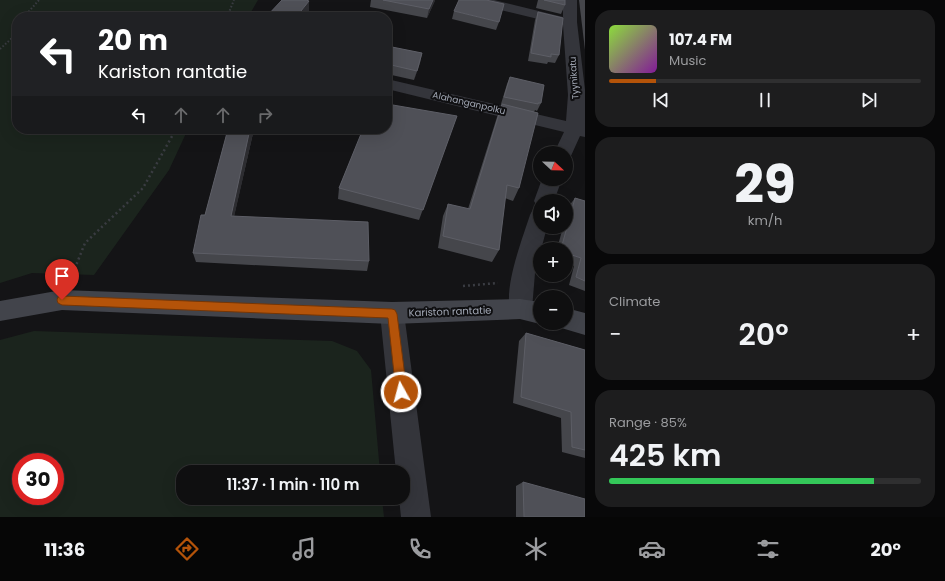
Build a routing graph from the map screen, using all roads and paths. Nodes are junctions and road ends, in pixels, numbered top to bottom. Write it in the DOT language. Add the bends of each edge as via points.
graph roads {
  1 [pos="39,0"];
  2 [pos="234,0"];
  3 [pos="476,0"];
  4 [pos="570,0"];
  5 [pos="28,12"];
  6 [pos="229,12"];
  7 [pos="570,22"];
  8 [pos="12,38"];
  9 [pos="579,48"];
  10 [pos="0,50"];
  11 [pos="392,85"];
  12 [pos="580,129"];
  13 [pos="173,134"];
  14 [pos="568,146"];
  15 [pos="535,234"];
  16 [pos="70,282"];
  17 [pos="0,311"];
  18 [pos="530,311"];
  19 [pos="392,314"];
  20 [pos="573,321"];
  21 [pos="585,324"];
  22 [pos="416,517"];
  1 -- 5 [label="path"];
  2 -- 6 [label="path"];
  3 -- 7 [label="street"];
  4 -- 7 [label="street, Tyynikatu"];
  7 -- 9 [label="street, Tyynikatu"];
  8 -- 10 [label="path"];
  9 -- 12 [label="street, Tyynikatu" via="577,95"];
  11 -- 12 [label="street, Alahanganpolku"];
  12 -- 14 [label="street, Tyynikatu"];
  13 -- 16 [label="path" via="143,188 85,243"];
  15 -- 18 [label="street" via="520,295"];
  17 -- 19 [label="street, Kariston rantatie" via="62,300"];
  18 -- 19 [label="street, Kariston rantatie"];
  19 -- 22 [label="street"];
  20 -- 21 [label="street"];
}
